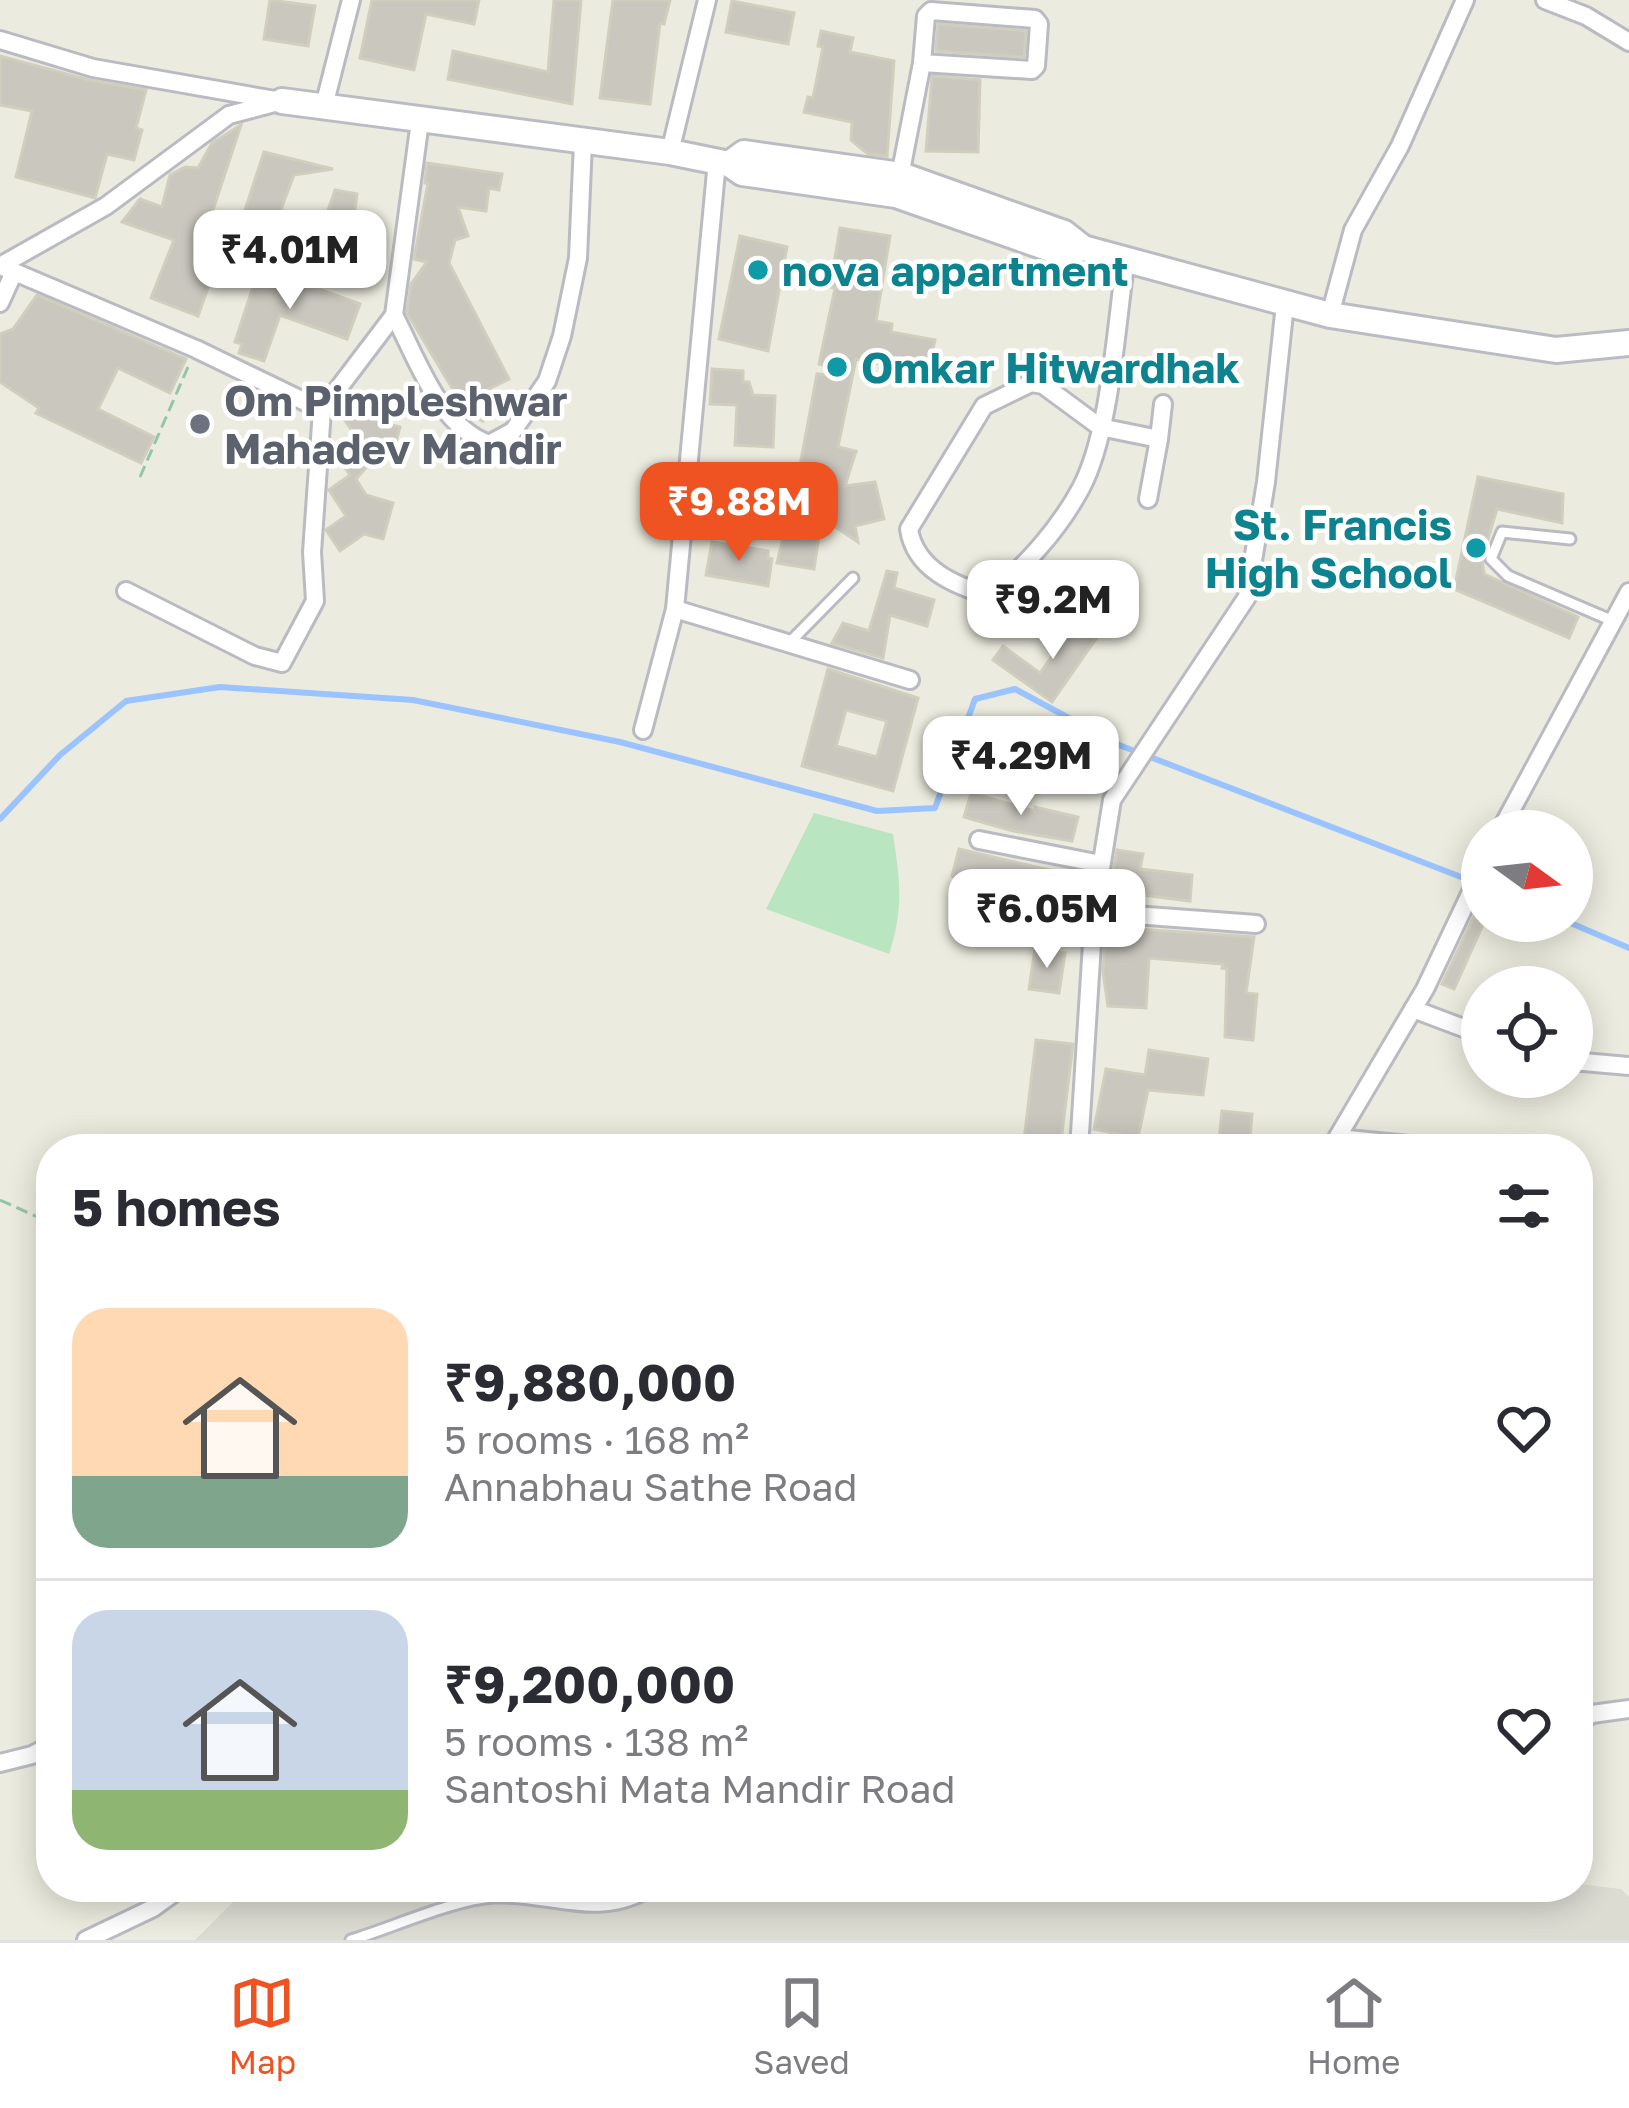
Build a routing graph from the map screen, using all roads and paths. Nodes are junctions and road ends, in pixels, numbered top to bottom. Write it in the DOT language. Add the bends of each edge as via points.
graph roads {
  1 [pos="351,0"];
  2 [pos="707,0"];
  3 [pos="1466,0"];
  4 [pos="1545,0"];
  5 [pos="0,40"];
  6 [pos="1629,42"];
  7 [pos="922,63"];
  8 [pos="282,101"];
  9 [pos="324,106"];
  10 [pos="420,121"];
  11 [pos="583,142"];
  12 [pos="670,152"];
  13 [pos="723,162"];
  14 [pos="898,185"];
  15 [pos="1126,258"];
  16 [pos="6,268"];
  17 [pos="2,294"];
  18 [pos="1285,304"];
  19 [pos="394,315"];
  20 [pos="1330,315"];
  21 [pos="1629,344"];
  22 [pos="196,349"];
  23 [pos="1163,404"];
  24 [pos="322,410"];
  25 [pos="1100,427"];
  26 [pos="1159,439"];
  27 [pos="140,477"];
  28 [pos="1148,499"];
  29 [pos="1570,539"];
  30 [pos="853,578"];
  31 [pos="126,591"];
  32 [pos="1629,592"];
  33 [pos="675,609"];
  34 [pos="1612,622"];
  35 [pos="789,643"];
  36 [pos="911,678"];
  37 [pos="644,730"];
  38 [pos="1511,810"];
  39 [pos="979,840"];
  40 [pos="1101,864"];
  41 [pos="1094,912"];
  42 [pos="1461,913"];
  43 [pos="1256,924"];
  44 [pos="1413,1010"];
  45 [pos="1461,1027"];
  46 [pos="1593,1063"];
  47 [pos="1629,1066"];
  48 [pos="1079,1134"];
  49 [pos="1339,1134"];
  50 [pos="0,1200"];
  51 [pos="36,1216"];
  52 [pos="1629,1709"];
  53 [pos="1593,1714"];
  54 [pos="36,1753"];
  55 [pos="0,1763"];
  56 [pos="161,1902"];
  57 [pos="475,1902"];
  58 [pos="533,1902"];
  59 [pos="625,1902"];
  60 [pos="86,1940"];
  61 [pos="351,1940"];
  1 -- 9 [label="street"];
  2 -- 12 [label="street"];
  3 -- 20 [label="street" via="1353,230"];
  4 -- 6 [label="street"];
  5 -- 8 [label="street" via="93,68"];
  7 -- 7 [label="street" via="1032,70 1039,24 931,10"];
  7 -- 14 [label="street"];
  8 -- 9 [label="street"];
  8 -- 16 [label="street" via="229,115"];
  9 -- 10 [label="street"];
  10 -- 11 [label="street"];
  10 -- 19 [label="street"];
  11 -- 12 [label="street"];
  11 -- 19 [label="street" via="578,258 562,336 547,381 513,431 489,444 450,420"];
  12 -- 13 [label="street"];
  13 -- 14 [label="street" via="744,153"];
  13 -- 33 [label="street"];
  14 -- 15 [label="street"];
  15 -- 18 [label="street"];
  15 -- 25 [label="street"];
  16 -- 17 [label="street"];
  16 -- 22 [label="street"];
  18 -- 20 [label="street"];
  18 -- 40 [label="street" via="1247,597 1112,800"];
  19 -- 24 [label="street"];
  20 -- 21 [label="street" via="1556,350"];
  22 -- 24 [label="street"];
  22 -- 27 [label="path"];
  23 -- 26 [label="street"];
  24 -- 31 [label="street" via="315,601 283,663"];
  25 -- 25 [label="street" via="1082,486 1035,556 991,596 953,585 912,549 909,529 984,406 1043,385"];
  25 -- 26 [label="street"];
  26 -- 28 [label="street"];
  29 -- 34 [label="lane" via="1502,532 1492,559 1508,576"];
  30 -- 35 [label="lane"];
  32 -- 34 [label="street"];
  33 -- 35 [label="street"];
  33 -- 37 [label="street"];
  34 -- 38 [label="street"];
  35 -- 36 [label="street"];
  39 -- 40 [label="street"];
  40 -- 41 [label="street"];
  41 -- 43 [label="street"];
  41 -- 48 [label="street"];
  42 -- 44 [label="street"];
  44 -- 45 [label="street"];
  44 -- 49 [label="street"];
  46 -- 47 [label="street"];
  50 -- 51 [label="path"];
  52 -- 53 [label="street"];
  54 -- 55 [label="street"];
  56 -- 60 [label="street"];
  57 -- 61 [label="lane"];
  58 -- 59 [label="lane" via="592,1909"];
}
